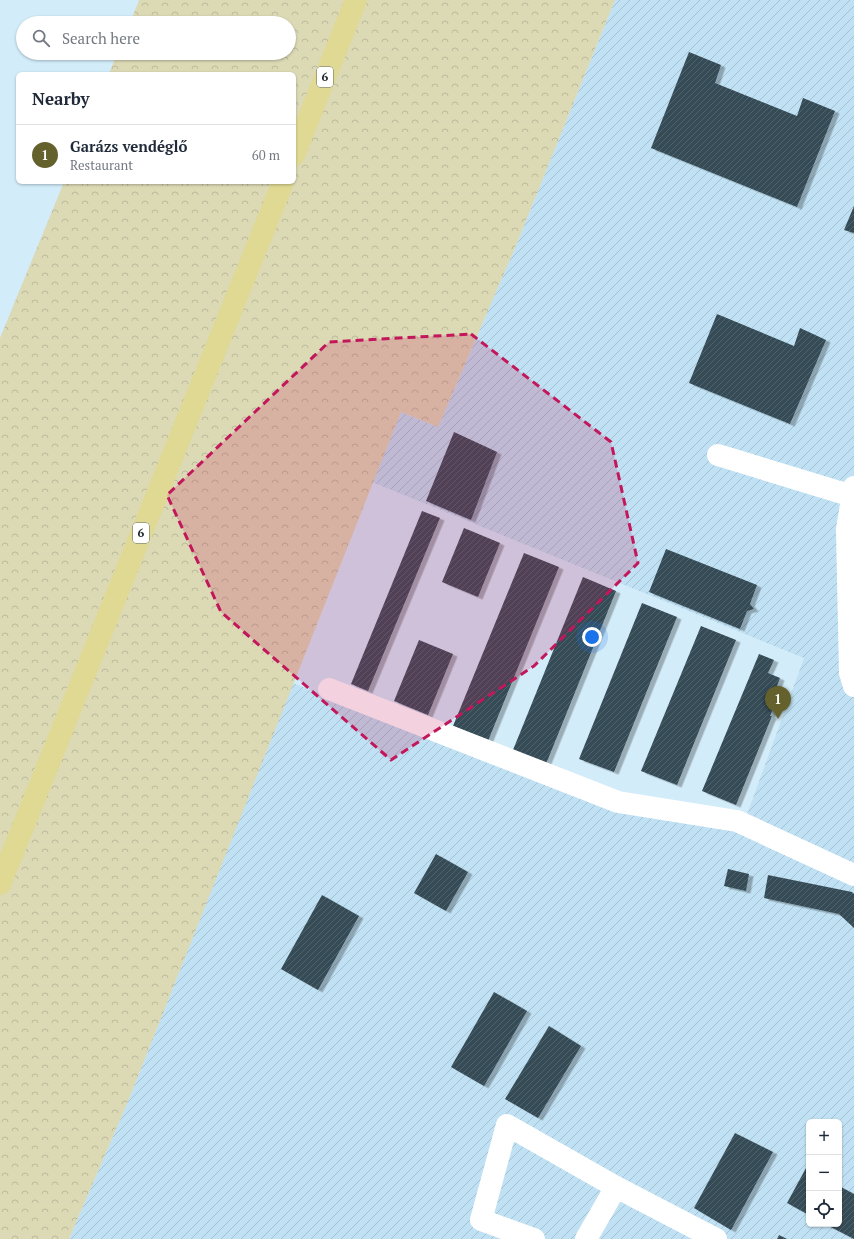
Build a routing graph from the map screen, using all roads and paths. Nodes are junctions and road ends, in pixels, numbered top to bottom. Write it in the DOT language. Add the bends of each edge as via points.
graph roads {
  1 [pos="356,0"];
  2 [pos="296,150"];
  3 [pos="282,184"];
  4 [pos="718,455"];
  5 [pos="853,492"];
  6 [pos="854,686"];
  7 [pos="330,689"];
  8 [pos="854,875"];
  9 [pos="0,884"];
  10 [pos="616,1187"];
  11 [pos="534,1239"];
  12 [pos="586,1239"];
  13 [pos="716,1239"];
  1 -- 2 [label="main road, 6"];
  3 -- 9 [label="main road, 6"];
  4 -- 5 [label="street"];
  5 -- 6 [label="street" via="847,529 850,673"];
  7 -- 8 [label="street" via="618,802 737,821"];
  10 -- 11 [label="street" via="507,1126 481,1220"];
  10 -- 12 [label="street"];
  10 -- 13 [label="street"];
}
